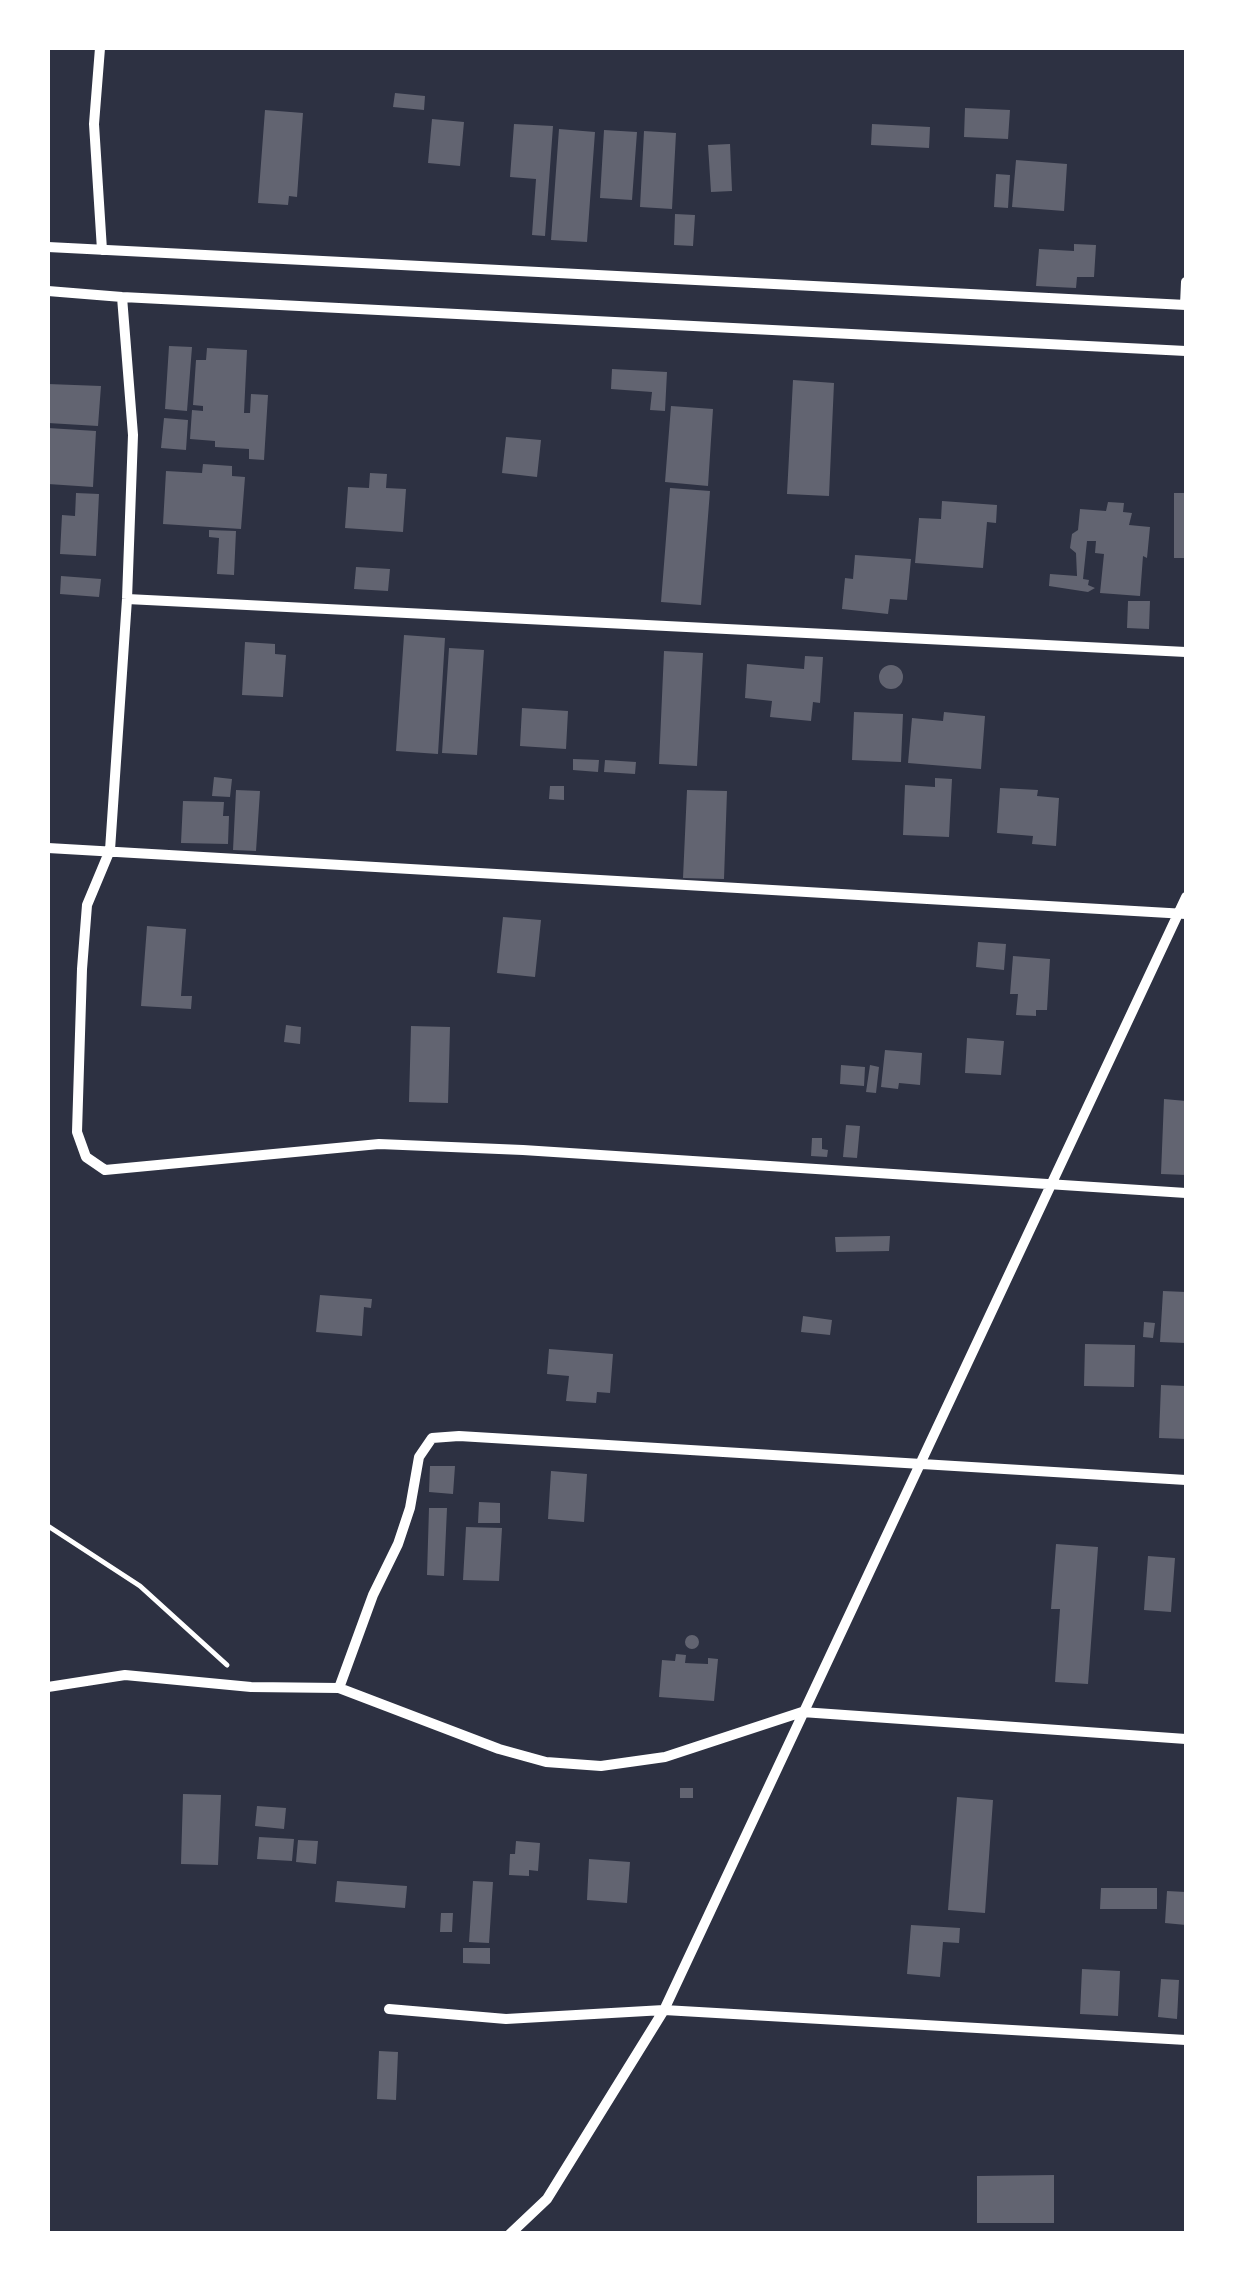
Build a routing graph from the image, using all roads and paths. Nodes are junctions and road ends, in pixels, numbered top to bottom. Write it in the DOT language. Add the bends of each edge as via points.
graph roads {
  1 [pos="100,48"];
  2 [pos="48,247"];
  3 [pos="102,250"];
  4 [pos="1186,282"];
  5 [pos="48,291"];
  6 [pos="122,297"];
  7 [pos="1186,305"];
  8 [pos="1186,351"];
  9 [pos="127,599"];
  10 [pos="1186,652"];
  11 [pos="48,848"];
  12 [pos="110,850"];
  13 [pos="1186,897"];
  14 [pos="1182,914"];
  15 [pos="1051,1184"];
  16 [pos="1186,1193"];
  17 [pos="923,1464"];
  18 [pos="1186,1480"];
  19 [pos="48,1526"];
  20 [pos="48,1687"];
  21 [pos="252,1687"];
  22 [pos="339,1688"];
  23 [pos="802,1712"];
  24 [pos="1186,1738"];
  25 [pos="389,2009"];
  26 [pos="664,2010"];
  27 [pos="1186,2040"];
  28 [pos="510,2234"];
  1 -- 3 [label="street" via="94,124"];
  2 -- 3 [label="street"];
  3 -- 7 [label="street"];
  4 -- 7 [label="street"];
  5 -- 6 [label="street"];
  6 -- 8 [label="street"];
  6 -- 9 [label="street" via="133,434"];
  9 -- 10 [label="street"];
  9 -- 12 [label="street"];
  11 -- 12 [label="street"];
  12 -- 14 [label="street"];
  12 -- 15 [label="street" via="88,905 77,1132 86,1157 105,1170 378,1144"];
  13 -- 14 [label="street"];
  14 -- 15 [label="street"];
  15 -- 16 [label="street"];
  15 -- 17 [label="street"];
  17 -- 18 [label="street"];
  17 -- 22 [label="street" via="432,1438 419,1457 398,1544"];
  17 -- 23 [label="street"];
  19 -- 21 [label="path" via="140,1586"];
  20 -- 21 [label="street" via="125,1676"];
  21 -- 22 [label="street"];
  22 -- 23 [label="street" via="499,1749 546,1762 600,1766 664,1757"];
  23 -- 24 [label="street"];
  23 -- 26 [label="street"];
  25 -- 26 [label="street" via="506,2019"];
  26 -- 27 [label="street"];
  26 -- 28 [label="street" via="547,2199"];
}
